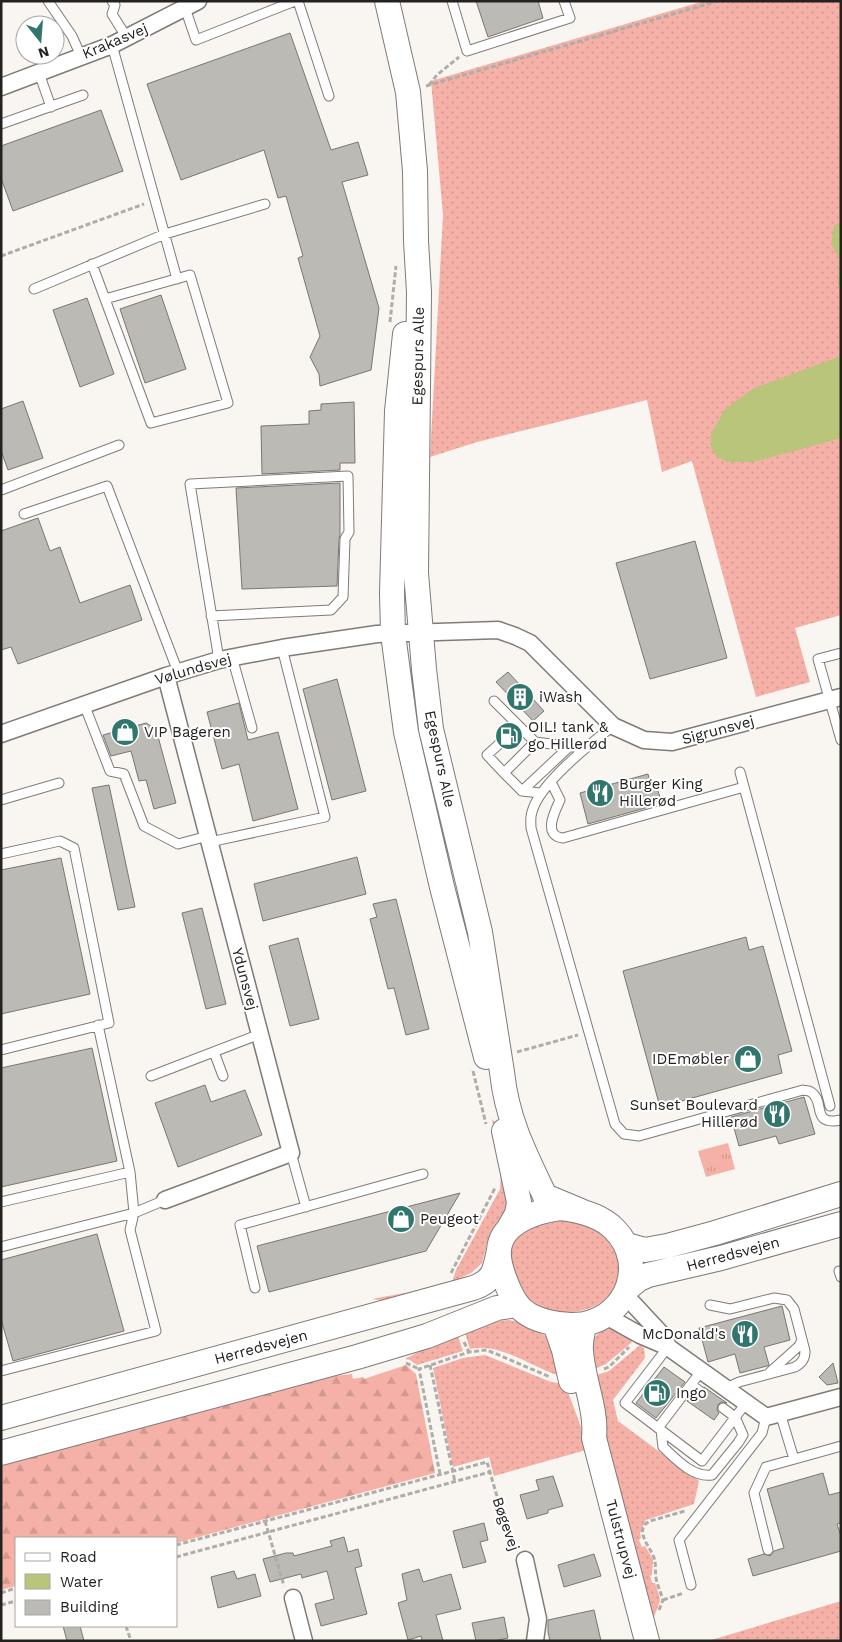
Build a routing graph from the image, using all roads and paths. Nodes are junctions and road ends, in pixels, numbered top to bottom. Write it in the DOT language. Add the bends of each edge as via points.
graph roads {
  1 [pos="48,1"];
  2 [pos="294,1"];
  3 [pos="298,1"];
  4 [pos="387,1"];
  5 [pos="452,1"];
  6 [pos="564,1"];
  7 [pos="718,1"];
  8 [pos="116,3"];
  9 [pos="191,5"];
  10 [pos="120,42"];
  11 [pos="467,51"];
  12 [pos="81,56"];
  13 [pos="38,73"];
  14 [pos="1,87"];
  15 [pos="418,89"];
  16 [pos="83,95"];
  17 [pos="330,96"];
  18 [pos="50,107"];
  19 [pos="1,124"];
  20 [pos="155,200"];
  21 [pos="265,204"];
  22 [pos="165,234"];
  23 [pos="416,241"];
  24 [pos="1,256"];
  25 [pos="396,262"];
  26 [pos="92,264"];
  27 [pos="176,279"];
  28 [pos="34,289"];
  29 [pos="105,299"];
  30 [pos="389,330"];
  31 [pos="119,446"];
  32 [pos="1,490"];
  33 [pos="24,514"];
  34 [pos="212,616"];
  35 [pos="420,633"];
  36 [pos="393,634"];
  37 [pos="282,648"];
  38 [pos="841,653"];
  39 [pos="225,659"];
  40 [pos="172,674"];
  41 [pos="835,698"];
  42 [pos="494,701"];
  43 [pos="84,704"];
  44 [pos="519,726"];
  45 [pos="614,726"];
  46 [pos="252,728"];
  47 [pos="1,734"];
  48 [pos="841,740"];
  49 [pos="535,742"];
  50 [pos="570,746"];
  51 [pos="584,748"];
  52 [pos="740,772"];
  53 [pos="504,773"];
  54 [pos="59,782"];
  55 [pos="552,782"];
  56 [pos="744,786"];
  57 [pos="522,791"];
  58 [pos="540,793"];
  59 [pos="1,800"];
  60 [pos="209,839"];
  61 [pos="1,854"];
  62 [pos="98,1025"];
  63 [pos="589,1032"];
  64 [pos="260,1034"];
  65 [pos="1,1050"];
  66 [pos="214,1052"];
  67 [pos="499,1057"];
  68 [pos="472,1069"];
  69 [pos="151,1076"];
  70 [pos="222,1076"];
  71 [pos="830,1106"];
  72 [pos="841,1120"];
  73 [pos="487,1126"];
  74 [pos="291,1153"];
  75 [pos="130,1172"];
  76 [pos="423,1174"];
  77 [pos="497,1183"];
  78 [pos="841,1194"];
  79 [pos="165,1200"];
  80 [pos="1,1202"];
  81 [pos="306,1207"];
  82 [pos="581,1210"];
  83 [pos="134,1213"];
  84 [pos="841,1224"];
  85 [pos="509,1228"];
  86 [pos="627,1245"];
  87 [pos="1,1247"];
  88 [pos="499,1250"];
  89 [pos="256,1288"];
  90 [pos="626,1292"];
  91 [pos="450,1295"];
  92 [pos="517,1305"];
  93 [pos="710,1305"];
  94 [pos="595,1320"];
  95 [pos="458,1324"];
  96 [pos="555,1324"];
  97 [pos="640,1335"];
  98 [pos="802,1340"];
  99 [pos="668,1346"];
  100 [pos="469,1352"];
  101 [pos="430,1365"];
  102 [pos="702,1370"];
  103 [pos="1,1371"];
  104 [pos="768,1374"];
  105 [pos="577,1376"];
  106 [pos="691,1384"];
  107 [pos="726,1388"];
  108 [pos="700,1391"];
  109 [pos="841,1396"];
  110 [pos="746,1403"];
  111 [pos="723,1408"];
  112 [pos="773,1415"];
  113 [pos="736,1417"];
  114 [pos="1,1418"];
  115 [pos="660,1429"];
  116 [pos="841,1446"];
  117 [pos="1,1454"];
  118 [pos="794,1459"];
  119 [pos="451,1471"];
  120 [pos="490,1472"];
  121 [pos="440,1474"];
  122 [pos="455,1482"];
  123 [pos="705,1507"];
  124 [pos="265,1521"];
  125 [pos="268,1532"];
  126 [pos="178,1544"];
  127 [pos="768,1550"];
  128 [pos="178,1556"];
  129 [pos="525,1560"];
  130 [pos="691,1585"];
  131 [pos="15,1588"];
  132 [pos="1,1593"];
  133 [pos="293,1598"];
  134 [pos="15,1601"];
  135 [pos="1,1605"];
  136 [pos="656,1614"];
  137 [pos="126,1627"];
  138 [pos="130,1641"];
  139 [pos="304,1641"];
  140 [pos="535,1641"];
  141 [pos="647,1641"];
  1 -- 12 [label="lane" via="72,36"];
  2 -- 9 [label="lane" via="196,40"];
  3 -- 17 [label="lane"];
  4 -- 15 [label="street, Egespurs Alle"];
  5 -- 11 [label="lane"];
  6 -- 11 [label="lane" via="570,18"];
  7 -- 15 [label="path"];
  8 -- 10 [label="lane" via="112,14"];
  9 -- 10 [label="street, Krakasvej"];
  10 -- 12 [label="street, Krakasvej"];
  10 -- 20 [label="lane"];
  11 -- 15 [label="path"];
  12 -- 13 [label="street, Krakasvej"];
  13 -- 14 [label="street, Krakasvej"];
  13 -- 18 [label="lane"];
  15 -- 23 [label="street, Egespurs Alle"];
  16 -- 18 [label="lane"];
  18 -- 19 [label="lane"];
  20 -- 22 [label="lane"];
  20 -- 24 [label="path"];
  21 -- 22 [label="lane"];
  22 -- 26 [label="lane"];
  22 -- 27 [label="lane"];
  23 -- 35 [label="street, Egespurs Alle" via="419,292 416,573"];
  23 -- 36 [label="street, Egespurs Alle" via="397,411"];
  25 -- 30 [label="path"];
  26 -- 28 [label="lane"];
  26 -- 29 [label="lane"];
  27 -- 29 [label="lane"];
  27 -- 29 [label="lane" via="190,275 228,404 151,423"];
  31 -- 32 [label="lane"];
  33 -- 40 [label="lane" via="107,486"];
  34 -- 34 [label="lane" via="190,484 348,476 349,532 345,539 343,597 331,610"];
  34 -- 39 [label="lane"];
  35 -- 36 [label="street, Sigrunsvej"];
  35 -- 45 [label="street, Sigrunsvej" via="498,630 530,643"];
  35 -- 67 [label="street, Egespurs Alle" via="430,729 480,932"];
  36 -- 37 [label="street, Vølundsvej"];
  36 -- 85 [label="street, Egespurs Alle" via="406,732 519,1202"];
  37 -- 39 [label="street, Vølundsvej"];
  37 -- 60 [label="lane" via="325,817"];
  38 -- 41 [label="lane" via="818,659"];
  39 -- 40 [label="street, Vølundsvej"];
  39 -- 46 [label="lane"];
  40 -- 43 [label="street, Vølundsvej"];
  40 -- 60 [label="street, Ydunsvej"];
  41 -- 45 [label="street, Sigrunsvej" via="672,742 644,740"];
  41 -- 48 [label="lane"];
  42 -- 44 [label="lane"];
  43 -- 47 [label="street, Vølundsvej"];
  43 -- 60 [label="lane" via="110,771 124,774 144,826 178,844"];
  44 -- 49 [label="lane"];
  44 -- 53 [label="lane" via="487,755"];
  45 -- 51 [label="lane"];
  49 -- 50 [label="lane"];
  49 -- 53 [label="lane"];
  50 -- 51 [label="lane"];
  50 -- 57 [label="lane"];
  51 -- 55 [label="lane"];
  52 -- 56 [label="lane"];
  53 -- 57 [label="lane"];
  54 -- 59 [label="lane"];
  55 -- 56 [label="lane" via="560,800 553,814 552,828 559,838"];
  55 -- 58 [label="lane"];
  56 -- 71 [label="lane"];
  57 -- 58 [label="lane"];
  58 -- 63 [label="lane" via="531,813 531,828"];
  60 -- 64 [label="street, Ydunsvej"];
  61 -- 62 [label="lane" via="60,842 74,848 108,1023"];
  62 -- 65 [label="lane"];
  62 -- 75 [label="lane"];
  63 -- 67 [label="path"];
  63 -- 72 [label="lane" via="615,1124 624,1134 639,1136 803,1090 814,1097 823,1119 830,1122"];
  64 -- 66 [label="lane"];
  64 -- 74 [label="street, Ydunsvej"];
  66 -- 69 [label="lane"];
  66 -- 70 [label="lane"];
  67 -- 82 [label="street, Egespurs Alle" via="504,1095 516,1135 545,1196"];
  68 -- 73 [label="path"];
  74 -- 79 [label="street"];
  74 -- 81 [label="lane"];
  75 -- 80 [label="lane"];
  75 -- 83 [label="lane"];
  76 -- 81 [label="lane"];
  77 -- 91 [label="path" via="451,1272"];
  78 -- 86 [label="street, Herredsvejen" via="666,1246 645,1250"];
  79 -- 83 [label="lane"];
  81 -- 89 [label="lane" via="240,1226"];
  82 -- 85 [label="street" via="543,1210 526,1216"];
  82 -- 86 [label="street" via="615,1229"];
  83 -- 87 [label="lane"];
  83 -- 103 [label="lane" via="130,1230 156,1331"];
  84 -- 90 [label="street, Herredsvejen" via="721,1258 648,1274"];
  85 -- 88 [label="street" via="502,1237"];
  86 -- 90 [label="street" via="631,1274"];
  88 -- 91 [label="street, Herredsvejen" via="491,1278 480,1286"];
  88 -- 92 [label="street" via="502,1272"];
  90 -- 94 [label="street" via="618,1305"];
  90 -- 99 [label="street" via="665,1338"];
  91 -- 114 [label="street, Herredsvejen"];
  92 -- 95 [label="street" via="497,1308"];
  92 -- 96 [label="street" via="540,1320"];
  93 -- 98 [label="lane" via="730,1309 782,1298 794,1309"];
  94 -- 96 [label="street"];
  94 -- 97 [label="street"];
  94 -- 105 [label="street, Tulstrupvej" via="581,1350"];
  95 -- 100 [label="path"];
  95 -- 117 [label="street" via="357,1357"];
  96 -- 105 [label="street, Tulstrupvej"];
  97 -- 99 [label="street"];
  97 -- 105 [label="path" via="609,1367"];
  98 -- 104 [label="lane" via="800,1346"];
  98 -- 104 [label="lane" via="805,1357 801,1364"];
  99 -- 102 [label="street"];
  99 -- 115 [label="lane" via="626,1403"];
  100 -- 101 [label="path"];
  100 -- 105 [label="path" via="487,1350 557,1380"];
  101 -- 119 [label="path"];
  101 -- 121 [label="path" via="419,1369"];
  102 -- 106 [label="lane"];
  102 -- 107 [label="street"];
  104 -- 107 [label="lane"];
  105 -- 141 [label="street, Tulstrupvej" via="584,1424 594,1438"];
  106 -- 108 [label="lane"];
  106 -- 115 [label="lane"];
  107 -- 110 [label="street"];
  109 -- 112 [label="street"];
  110 -- 112 [label="street"];
  110 -- 113 [label="lane"];
  111 -- 113 [label="lane"];
  112 -- 118 [label="lane"];
  112 -- 123 [label="lane"];
  113 -- 115 [label="lane" via="702,1461"];
  113 -- 115 [label="lane" via="742,1438 717,1470 707,1476 679,1462 663,1447"];
  116 -- 118 [label="lane"];
  118 -- 127 [label="lane" via="766,1467 754,1493"];
  119 -- 120 [label="path, Bøgevej" via="487,1462"];
  119 -- 121 [label="path"];
  119 -- 122 [label="path"];
  120 -- 122 [label="path"];
  120 -- 129 [label="path, Bøgevej" via="514,1555"];
  121 -- 124 [label="path"];
  122 -- 125 [label="path"];
  123 -- 130 [label="lane" via="679,1540"];
  123 -- 136 [label="path" via="646,1522 642,1534 657,1562 656,1578 663,1600"];
  124 -- 125 [label="path"];
  124 -- 126 [label="path"];
  125 -- 128 [label="path"];
  125 -- 133 [label="path" via="285,1590"];
  129 -- 140 [label="street, Bøgevej" via="538,1619"];
  131 -- 132 [label="path"];
  133 -- 139 [label="street"];
  134 -- 135 [label="path"];
  137 -- 138 [label="path"];
}
